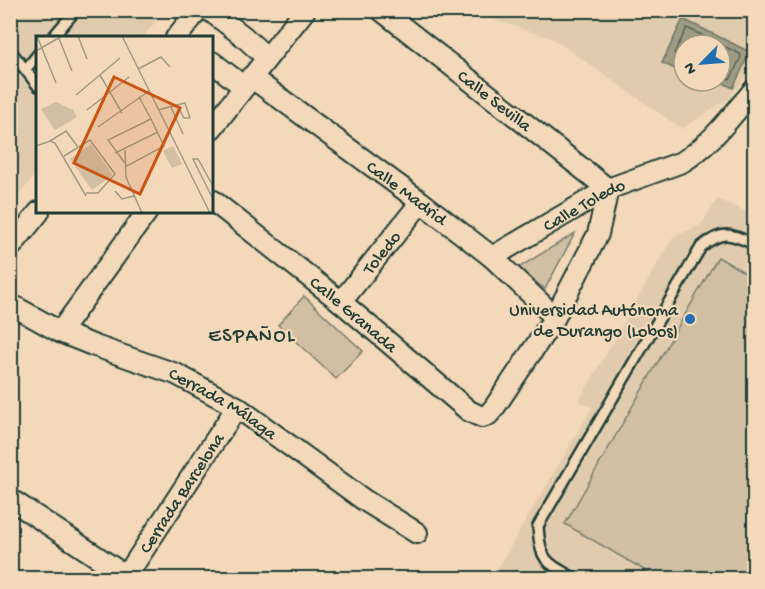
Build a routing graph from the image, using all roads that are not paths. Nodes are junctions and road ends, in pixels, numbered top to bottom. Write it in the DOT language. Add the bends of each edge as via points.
graph roads {
  1 [pos="76,10"];
  2 [pos="198,10"];
  3 [pos="208,10"];
  4 [pos="305,10"];
  5 [pos="381,10"];
  6 [pos="54,36"];
  7 [pos="177,36"];
  8 [pos="10,50"];
  9 [pos="36,56"];
  10 [pos="266,57"];
  11 [pos="213,63"];
  12 [pos="26,69"];
  13 [pos="248,82"];
  14 [pos="36,83"];
  15 [pos="754,90"];
  16 [pos="213,127"];
  17 [pos="608,189"];
  18 [pos="213,201"];
  19 [pos="421,202"];
  20 [pos="38,213"];
  21 [pos="146,213"];
  22 [pos="754,244"];
  23 [pos="10,248"];
  24 [pos="492,257"];
  25 [pos="341,302"];
  26 [pos="10,304"];
  27 [pos="555,317"];
  28 [pos="60,332"];
  29 [pos="237,407"];
  30 [pos="10,499"];
  31 [pos="417,533"];
  32 [pos="127,578"];
  33 [pos="574,579"];
  1 -- 6 [label="lane"];
  2 -- 7 [label="street"];
  3 -- 10 [label="street"];
  4 -- 10 [label="street"];
  5 -- 17 [label="street, Calle Sevilla"];
  8 -- 12 [label="lane"];
  9 -- 12 [label="lane"];
  10 -- 13 [label="street"];
  11 -- 13 [label="street, Calle Madrid"];
  12 -- 14 [label="lane"];
  13 -- 16 [label="street"];
  13 -- 19 [label="street, Calle Madrid"];
  15 -- 17 [label="street, Calle Toledo" via="707,143 682,162"];
  17 -- 24 [label="street, Calle Toledo"];
  17 -- 27 [label="street" via="598,234"];
  18 -- 25 [label="street, Calle Granada"];
  19 -- 24 [label="street, Calle Madrid"];
  19 -- 25 [label="street, Toledo"];
  20 -- 23 [label="street"];
  21 -- 28 [label="street"];
  22 -- 33 [label="lane" via="730,234 713,237 702,247 538,526 539,550 552,566"];
  24 -- 27 [label="street, Calle Madrid"];
  25 -- 27 [label="street, Calle Granada" via="469,411 482,417 494,408"];
  26 -- 28 [label="street, Cerrada Málaga"];
  28 -- 29 [label="street, Cerrada Málaga" via="176,374"];
  29 -- 31 [label="street, Cerrada Málaga" via="364,500"];
  29 -- 32 [label="street, Cerrada Barcelona"];
  30 -- 32 [label="street"];
}
